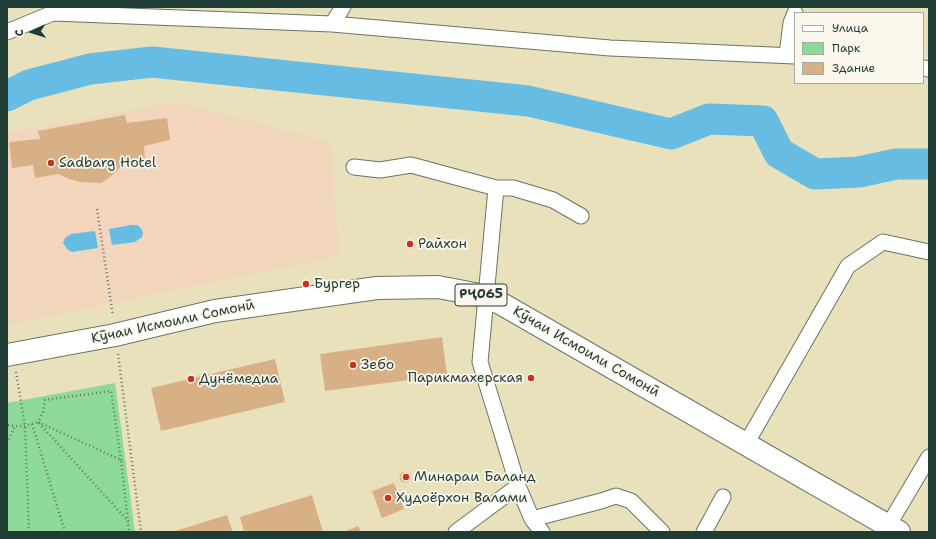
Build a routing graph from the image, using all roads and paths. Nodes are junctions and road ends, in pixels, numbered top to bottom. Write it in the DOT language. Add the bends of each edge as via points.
graph roads {
  1 [pos="328,7"];
  2 [pos="343,7"];
  3 [pos="794,16"];
  4 [pos="332,24"];
  5 [pos="7,32"];
  6 [pos="791,55"];
  7 [pos="354,167"];
  8 [pos="496,188"];
  9 [pos="97,209"];
  10 [pos="581,216"];
  11 [pos="929,252"];
  12 [pos="486,296"];
  13 [pos="115,335"];
  14 [pos="10,354"];
  15 [pos="38,422"];
  16 [pos="32,424"];
  17 [pos="8,425"];
  18 [pos="15,426"];
  19 [pos="24,426"];
  20 [pos="7,444"];
  21 [pos="746,444"];
  22 [pos="929,457"];
  23 [pos="121,460"];
  24 [pos="518,486"];
  25 [pos="723,497"];
  26 [pos="532,519"];
  27 [pos="128,521"];
  28 [pos="893,529"];
  29 [pos="29,532"];
  30 [pos="66,532"];
  31 [pos="130,532"];
  32 [pos="141,532"];
  33 [pos="456,532"];
  34 [pos="542,532"];
  35 [pos="662,532"];
  36 [pos="704,532"];
  1 -- 4 [label="street"];
  2 -- 4 [label="street"];
  3 -- 6 [label="street" via="791,23"];
  4 -- 5 [label="street" via="53,13"];
  4 -- 6 [label="street" via="610,48"];
  7 -- 8 [label="street" via="380,170 411,164"];
  8 -- 10 [label="street" via="513,188 554,200"];
  8 -- 12 [label="street"];
  9 -- 13 [label="path"];
  11 -- 21 [label="street" via="883,242 848,266"];
  12 -- 13 [label="main road, Кӯчаи Исмоили Сомонӣ / РҶ065" via="438,287 377,288 215,311"];
  12 -- 21 [label="main road, Кӯчаи Исмоили Сомонӣ / РҶ065"];
  12 -- 24 [label="street" via="480,362"];
  13 -- 14 [label="main road, Кӯчаи Исмоили Сомонӣ / РҶ065"];
  13 -- 32 [label="path"];
  14 -- 19 [label="path"];
  15 -- 16 [label="path"];
  15 -- 23 [label="path"];
  15 -- 23 [label="path" via="45,400 111,390"];
  15 -- 27 [label="path"];
  16 -- 19 [label="path"];
  16 -- 30 [label="path"];
  17 -- 18 [label="path"];
  18 -- 19 [label="path"];
  18 -- 20 [label="path"];
  19 -- 29 [label="path"];
  21 -- 28 [label="main road, Кӯчаи Исмоили Сомонӣ / РҶ065"];
  22 -- 28 [label="street"];
  23 -- 27 [label="path"];
  24 -- 26 [label="street"];
  24 -- 33 [label="street"];
  25 -- 36 [label="street"];
  26 -- 34 [label="street"];
  26 -- 35 [label="street" via="616,496 631,500"];
  27 -- 31 [label="path"];
}
